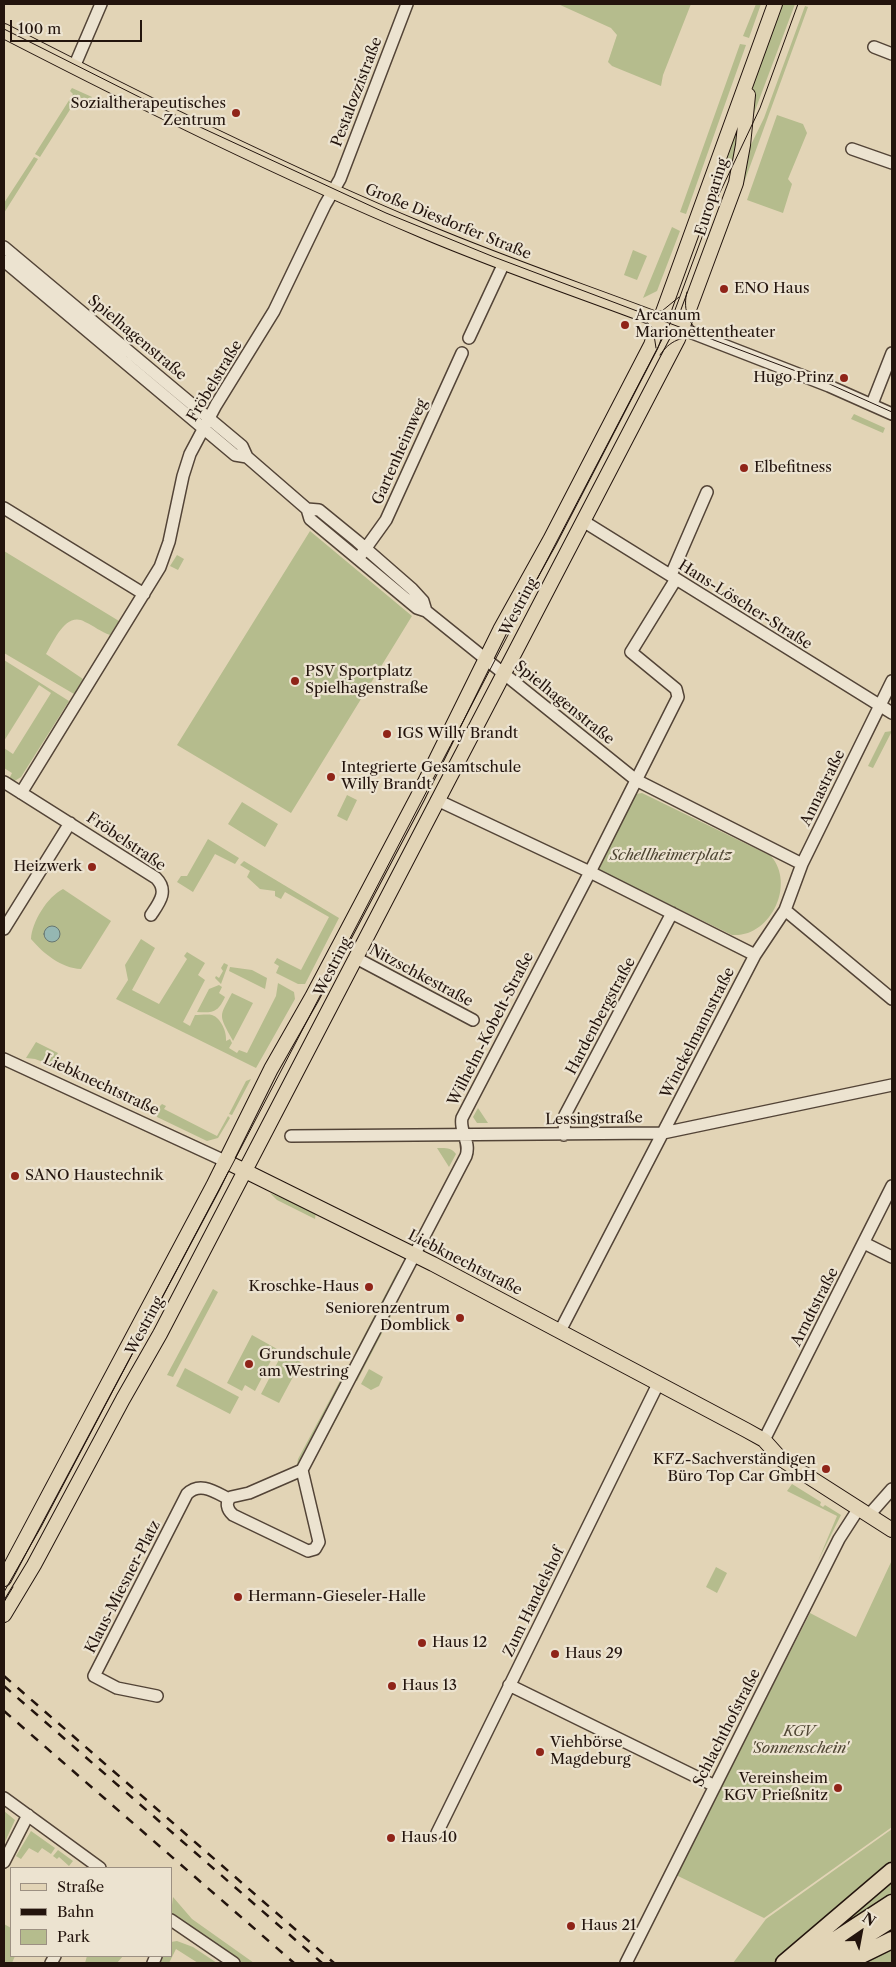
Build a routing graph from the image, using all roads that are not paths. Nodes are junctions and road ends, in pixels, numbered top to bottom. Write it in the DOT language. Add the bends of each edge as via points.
graph roads {
  1 [pos="101,4"];
  2 [pos="407,4"];
  3 [pos="775,4"];
  4 [pos="4,32"];
  5 [pos="874,47"];
  6 [pos="892,54"];
  7 [pos="74,67"];
  8 [pos="752,69"];
  9 [pos="852,149"];
  10 [pos="892,163"];
  11 [pos="334,191"];
  12 [pos="4,247"];
  13 [pos="4,261"];
  14 [pos="504,262"];
  15 [pos="660,321"];
  16 [pos="682,329"];
  17 [pos="469,338"];
  18 [pos="462,353"];
  19 [pos="892,353"];
  20 [pos="872,404"];
  21 [pos="892,414"];
  22 [pos="206,423"];
  23 [pos="707,492"];
  24 [pos="4,508"];
  25 [pos="308,509"];
  26 [pos="583,521"];
  27 [pos="365,549"];
  28 [pos="358,559"];
  29 [pos="673,577"];
  30 [pos="144,594"];
  31 [pos="426,611"];
  32 [pos="486,659"];
  33 [pos="504,673"];
  34 [pos="892,681"];
  35 [pos="880,706"];
  36 [pos="892,714"];
  37 [pos="636,780"];
  38 [pos="4,782"];
  39 [pos="21,793"];
  40 [pos="437,800"];
  41 [pos="70,823"];
  42 [pos="802,864"];
  43 [pos="590,872"];
  44 [pos="785,910"];
  45 [pos="672,913"];
  46 [pos="151,915"];
  47 [pos="4,929"];
  48 [pos="755,955"];
  49 [pos="356,958"];
  50 [pos="892,999"];
  51 [pos="473,1020"];
  52 [pos="4,1059"];
  53 [pos="892,1085"];
  54 [pos="663,1133"];
  55 [pos="564,1135"];
  56 [pos="291,1136"];
  57 [pos="465,1136"];
  58 [pos="225,1161"];
  59 [pos="245,1171"];
  60 [pos="892,1186"];
  61 [pos="864,1244"];
  62 [pos="414,1255"];
  63 [pos="892,1257"];
  64 [pos="560,1331"];
  65 [pos="658,1384"];
  66 [pos="764,1440"];
  67 [pos="302,1470"];
  68 [pos="892,1489"];
  69 [pos="229,1499"];
  70 [pos="864,1511"];
  71 [pos="892,1530"];
  72 [pos="4,1579"];
  73 [pos="4,1615"];
  74 [pos="509,1685"];
  75 [pos="157,1696"];
  76 [pos="715,1786"];
  77 [pos="4,1798"];
  78 [pos="28,1816"];
  79 [pos="437,1833"];
  80 [pos="4,1862"];
  81 [pos="99,1867"];
  82 [pos="892,1871"];
  83 [pos="892,1903"];
  84 [pos="892,1919"];
  85 [pos="172,1922"];
  86 [pos="892,1940"];
  87 [pos="234,1963"];
  88 [pos="626,1963"];
  89 [pos="784,1963"];
  90 [pos="799,1963"];
  91 [pos="824,1963"];
  92 [pos="845,1963"];
  1 -- 7 [label="street"];
  2 -- 11 [label="street, Pestalozzistraße"];
  3 -- 8 [label="main road, Europaring"];
  4 -- 7 [label="main road, Große Diesdorfer Straße"];
  5 -- 6 [label="street"];
  7 -- 11 [label="main road, Große Diesdorfer Straße"];
  8 -- 15 [label="main road, Europaring"];
  8 -- 16 [label="main road, Europaring" via="738,176"];
  9 -- 10 [label="street"];
  11 -- 14 [label="main road, Große Diesdorfer Straße"];
  11 -- 22 [label="street, Fröbelstraße" via="274,311"];
  12 -- 22 [label="street, Spielhagenstraße"];
  13 -- 22 [label="street, Spielhagenstraße"];
  14 -- 15 [label="main road, Große Diesdorfer Straße"];
  14 -- 17 [label="street"];
  15 -- 16 [label="main road, Große Diesdorfer Straße"];
  15 -- 32 [label="main road, Westring" via="604,436"];
  16 -- 20 [label="street, Große Diesdorfer Straße"];
  16 -- 26 [label="main road, Westring"];
  18 -- 27 [label="street, Gartenheimweg" via="386,520"];
  19 -- 20 [label="street"];
  20 -- 21 [label="street, Große Diesdorfer Straße"];
  22 -- 25 [label="street, Spielhagenstraße" via="242,446 247,457"];
  22 -- 30 [label="street, Fröbelstraße" via="185,468 165,556"];
  23 -- 29 [label="street"];
  24 -- 30 [label="street"];
  25 -- 27 [label="street, Spielhagenstraße" via="319,510"];
  25 -- 28 [label="street, Spielhagenstraße" via="310,519"];
  26 -- 29 [label="street, Hans-Löscher-Straße"];
  26 -- 33 [label="main road, Westring"];
  27 -- 28 [label="street, Gartenheimweg"];
  27 -- 31 [label="street, Spielhagenstraße" via="412,589 423,601"];
  28 -- 31 [label="street, Spielhagenstraße" via="417,608"];
  29 -- 35 [label="street, Hans-Löscher-Straße"];
  29 -- 37 [label="street" via="631,651 678,695"];
  30 -- 39 [label="street, Fröbelstraße"];
  31 -- 32 [label="street, Spielhagenstraße"];
  32 -- 33 [label="street, Spielhagenstraße"];
  32 -- 58 [label="main road, Westring" via="418,796 312,997 278,1054"];
  33 -- 37 [label="street, Spielhagenstraße"];
  33 -- 40 [label="main road, Westring"];
  34 -- 35 [label="street, Annastraße"];
  35 -- 36 [label="street, Hans-Löscher-Straße"];
  35 -- 42 [label="street, Annastraße"];
  37 -- 42 [label="street"];
  37 -- 43 [label="street"];
  38 -- 39 [label="street, Fröbelstraße"];
  39 -- 41 [label="street, Fröbelstraße"];
  40 -- 43 [label="street"];
  40 -- 49 [label="main road, Westring"];
  41 -- 46 [label="street, Fröbelstraße" via="158,880 163,893"];
  41 -- 47 [label="street, Fröbelstraße"];
  42 -- 44 [label="street, Annastraße"];
  43 -- 45 [label="street"];
  43 -- 57 [label="street, Wilhelm-Kobelt-Straße" via="462,1118"];
  44 -- 48 [label="street, Winckelmannstraße"];
  44 -- 50 [label="street"];
  45 -- 48 [label="street"];
  45 -- 55 [label="street, Hardenbergstraße" via="565,1115"];
  48 -- 54 [label="street, Winckelmannstraße"];
  49 -- 51 [label="street, Nitzschkestraße"];
  49 -- 59 [label="main road, Westring"];
  52 -- 58 [label="street, Liebknechtstraße"];
  53 -- 54 [label="street, Lessingstraße"];
  54 -- 55 [label="street, Lessingstraße"];
  54 -- 64 [label="street, Winckelmannstraße"];
  55 -- 57 [label="street, Lessingstraße"];
  56 -- 57 [label="street, Lessingstraße"];
  57 -- 62 [label="street, Wilhelm-Kobelt-Straße" via="467,1154"];
  58 -- 59 [label="main road, Liebknechtstraße"];
  58 -- 72 [label="main road, Westring"];
  59 -- 62 [label="main road, Liebknechtstraße"];
  59 -- 73 [label="main road, Westring" via="160,1334"];
  60 -- 61 [label="street, Arndtstraße"];
  61 -- 63 [label="street"];
  61 -- 66 [label="street, Arndtstraße"];
  62 -- 64 [label="main road, Liebknechtstraße"];
  62 -- 67 [label="street, Wilhelm-Kobelt-Straße"];
  64 -- 65 [label="main road, Liebknechtstraße"];
  65 -- 66 [label="main road, Liebknechtstraße"];
  65 -- 74 [label="street, Zum Handelshof"];
  66 -- 70 [label="main road, Liebknechtstraße" via="781,1459"];
  67 -- 69 [label="street"];
  67 -- 69 [label="street" via="319,1542 313,1550 308,1551 232,1515 227,1507"];
  68 -- 70 [label="street, Schlachthofstraße"];
  69 -- 75 [label="street, Klaus-Miesner-Platz" via="202,1488 187,1494 94,1676 117,1688"];
  70 -- 71 [label="main road, Liebknechtstraße"];
  70 -- 76 [label="street, Schlachthofstraße" via="842,1534"];
  74 -- 76 [label="street"];
  74 -- 79 [label="street, Zum Handelshof"];
  76 -- 88 [label="street, Schlachthofstraße"];
  77 -- 78 [label="street"];
  78 -- 80 [label="street"];
  78 -- 81 [label="street"];
  82 -- 89 [label="highway"];
  83 -- 90 [label="highway"];
  84 -- 91 [label="highway"];
  85 -- 87 [label="street"];
  86 -- 92 [label="highway"];
}
